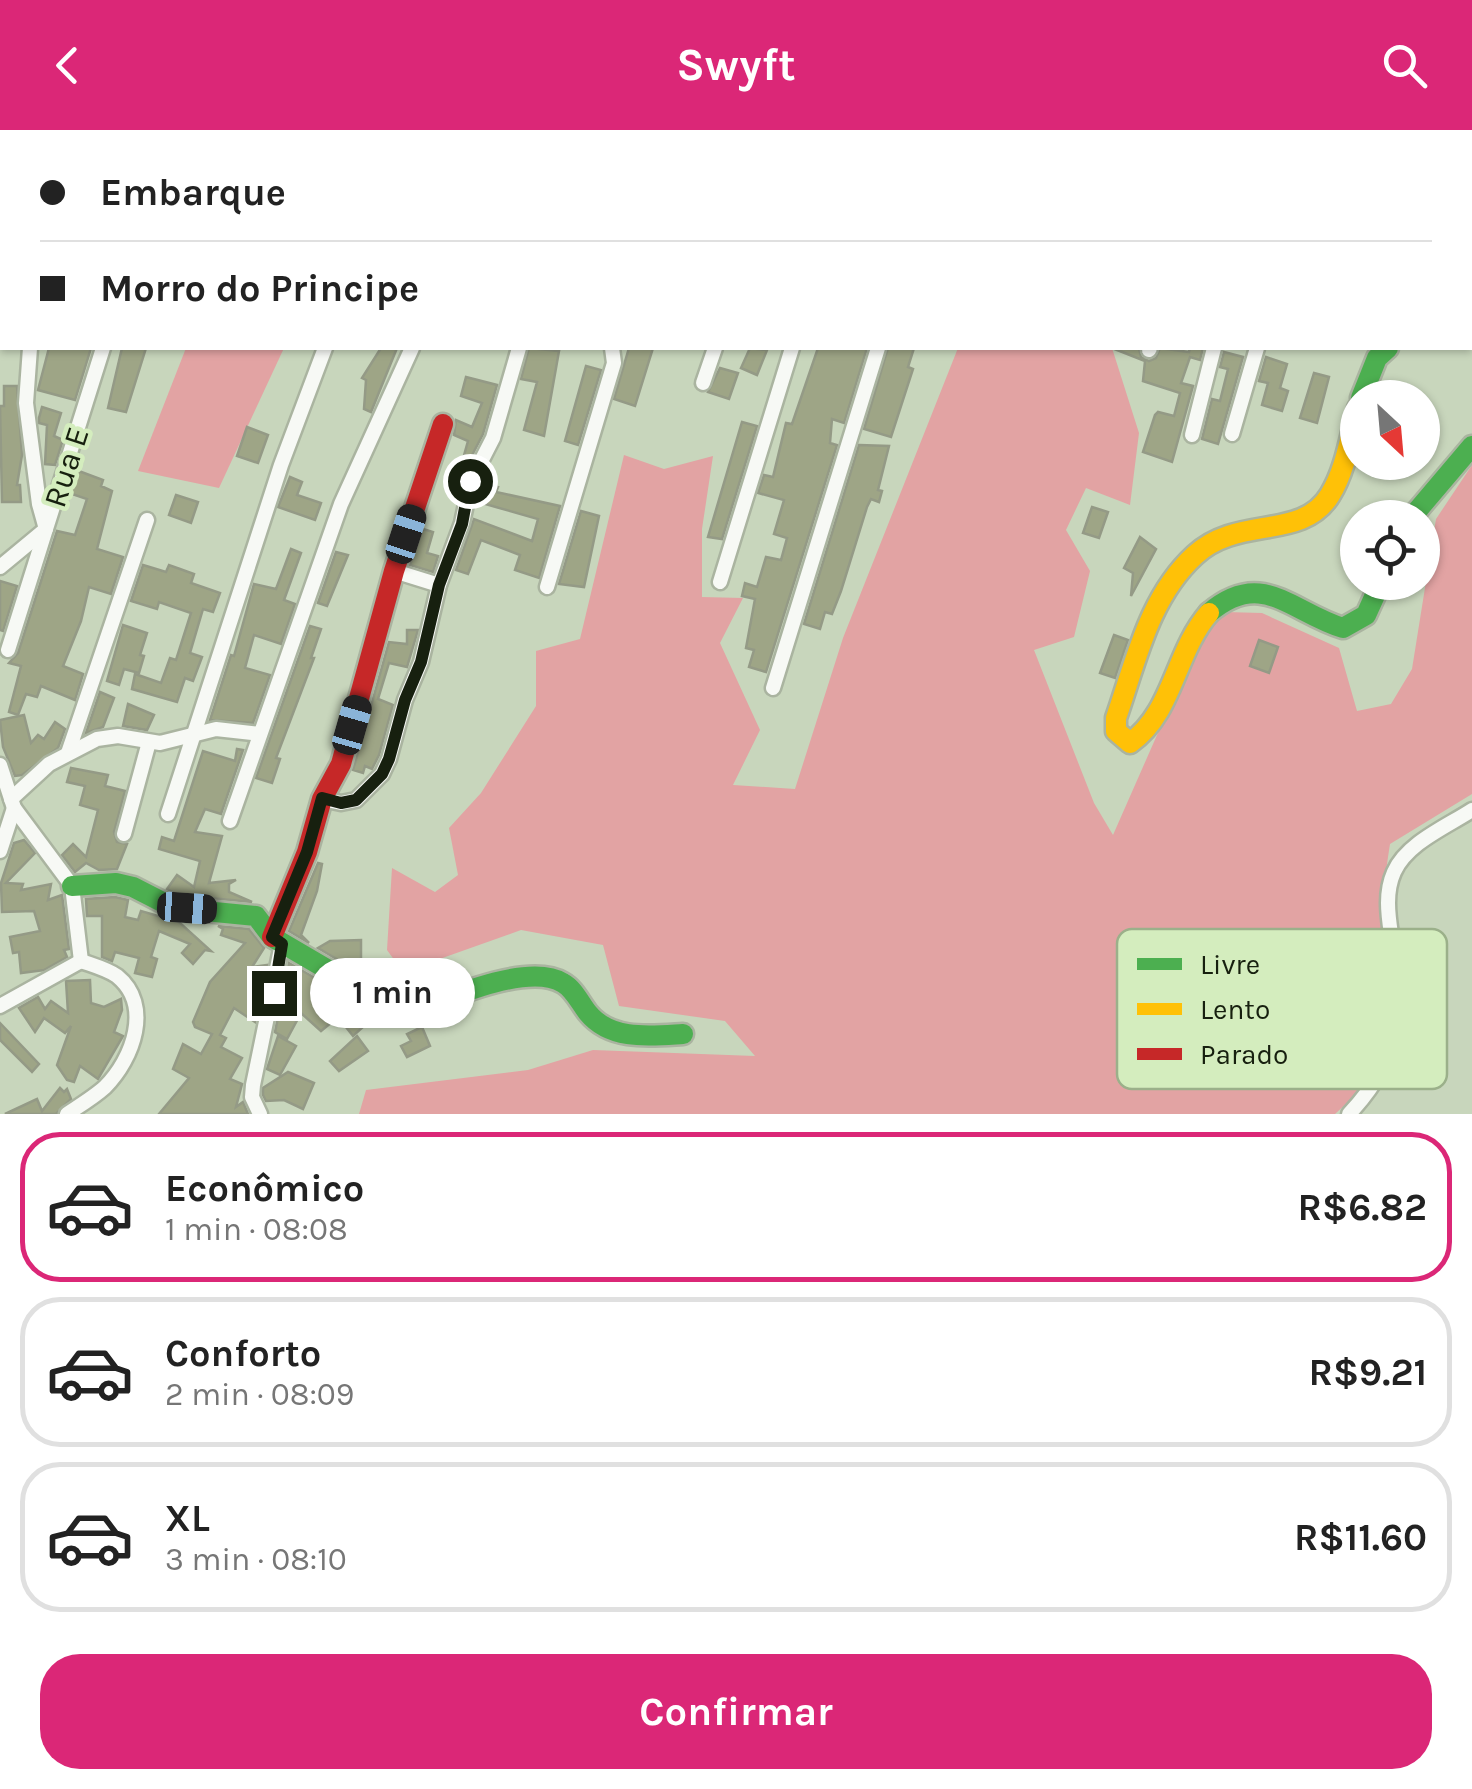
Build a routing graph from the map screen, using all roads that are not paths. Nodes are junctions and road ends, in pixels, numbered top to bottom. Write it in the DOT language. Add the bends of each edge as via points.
graph roads {
  1 [pos="30,350"];
  2 [pos="103,350"];
  3 [pos="325,350"];
  4 [pos="411,350"];
  5 [pos="518,350"];
  6 [pos="612,350"];
  7 [pos="713,350"];
  8 [pos="791,350"];
  9 [pos="877,350"];
  10 [pos="1213,350"];
  11 [pos="1255,350"];
  12 [pos="1386,350"];
  13 [pos="1368,380"];
  14 [pos="703,384"];
  15 [pos="443,424"];
  16 [pos="1232,434"];
  17 [pos="1192,435"];
  18 [pos="1472,446"];
  19 [pos="1340,473"];
  20 [pos="1426,500"];
  21 [pos="147,520"];
  22 [pos="46,530"];
  23 [pos="0,567"];
  24 [pos="394,571"];
  25 [pos="720,582"];
  26 [pos="439,585"];
  27 [pos="547,586"];
  28 [pos="1373,600"];
  29 [pos="8,650"];
  30 [pos="773,688"];
  31 [pos="192,733"];
  32 [pos="260,734"];
  33 [pos="149,742"];
  34 [pos="68,753"];
  35 [pos="0,764"];
  36 [pos="2,783"];
  37 [pos="322,798"];
  38 [pos="13,804"];
  39 [pos="1472,810"];
  40 [pos="168,814"];
  41 [pos="230,821"];
  42 [pos="124,834"];
  43 [pos="0,851"];
  44 [pos="72,886"];
  45 [pos="1390,929"];
  46 [pos="277,940"];
  47 [pos="81,961"];
  48 [pos="0,1006"];
  49 [pos="684,1034"];
  50 [pos="1371,1089"];
  51 [pos="67,1114"];
  52 [pos="260,1114"];
  53 [pos="1348,1114"];
  1 -- 22 [label="street" via="26,403"];
  2 -- 22 [label="street, Rua E"];
  3 -- 31 [label="street"];
  4 -- 32 [label="street" via="341,504"];
  5 -- 26 [label="street"];
  6 -- 27 [label="street" via="614,363"];
  7 -- 14 [label="street"];
  8 -- 25 [label="street"];
  9 -- 30 [label="street"];
  10 -- 17 [label="street"];
  11 -- 16 [label="street"];
  12 -- 13 [label="street"];
  15 -- 24 [label="street"];
  18 -- 20 [label="street"];
  19 -- 28 [label="street" via="1319,512 1219,539 1176,574 1116,731 1130,743 1149,732 1190,639 1230,598 1263,593 1343,628 1366,615"];
  21 -- 34 [label="street"];
  22 -- 23 [label="street, Rua E"];
  22 -- 29 [label="street"];
  24 -- 26 [label="street"];
  24 -- 37 [label="street" via="341,764"];
  26 -- 37 [label="street" via="382,774 350,802"];
  31 -- 32 [label="street"];
  31 -- 33 [label="street"];
  31 -- 40 [label="street"];
  32 -- 41 [label="street"];
  33 -- 34 [label="street" via="108,737"];
  33 -- 42 [label="street"];
  34 -- 38 [label="street"];
  35 -- 36 [label="street"];
  36 -- 38 [label="street"];
  37 -- 46 [label="street"];
  38 -- 43 [label="street"];
  38 -- 44 [label="street"];
  39 -- 45 [label="street" via="1420,842 1394,870"];
  44 -- 46 [label="street" via="116,883 174,908 256,916"];
  44 -- 47 [label="street"];
  46 -- 49 [label="street" via="405,1016 485,986 552,978 567,984 604,1029"];
  46 -- 52 [label="street" via="253,1085"];
  47 -- 48 [label="street"];
  47 -- 51 [label="street" via="115,974 129,989 136,1020 131,1049 106,1086"];
  50 -- 53 [label="street"];
}
